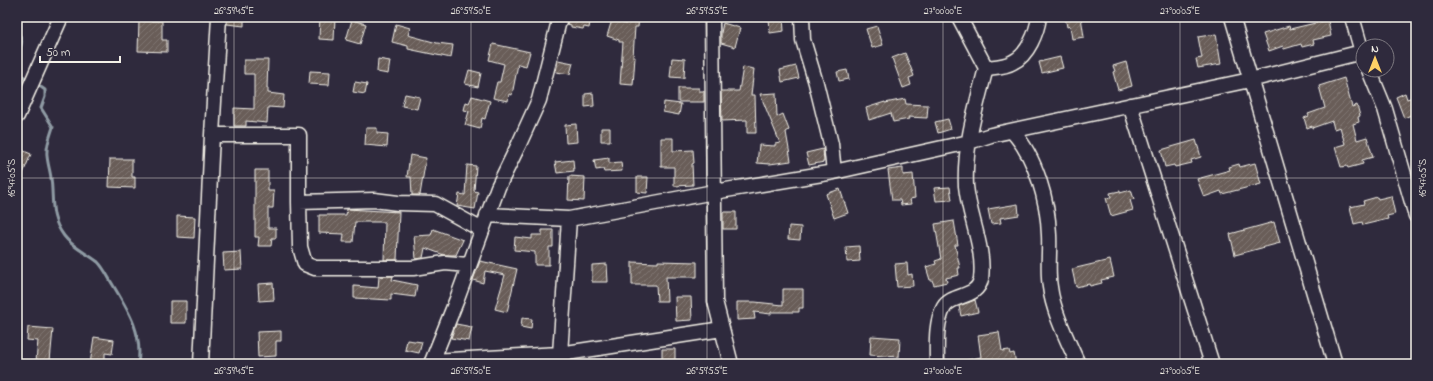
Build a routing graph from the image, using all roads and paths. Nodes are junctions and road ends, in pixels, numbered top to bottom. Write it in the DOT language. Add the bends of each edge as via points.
graph roads {
  1 [pos="61,17"];
  2 [pos="220,17"];
  3 [pos="560,17"];
  4 [pos="712,17"];
  5 [pos="802,17"];
  6 [pos="959,17"];
  7 [pos="1039,17"];
  8 [pos="1232,17"];
  9 [pos="1352,17"];
  10 [pos="1358,38"];
  11 [pos="1355,55"];
  12 [pos="986,68"];
  13 [pos="1372,78"];
  14 [pos="1250,80"];
  15 [pos="1130,105"];
  16 [pos="17,116"];
  17 [pos="1012,131"];
  18 [pos="212,135"];
  19 [pos="969,142"];
  20 [pos="834,172"];
  21 [pos="714,192"];
  22 [pos="300,202"];
  23 [pos="487,215"];
  24 [pos="1416,216"];
  25 [pos="569,219"];
  26 [pos="482,230"];
  27 [pos="468,266"];
  28 [pos="722,329"];
  29 [pos="560,354"];
  30 [pos="431,362"];
  31 [pos="201,364"];
  32 [pos="731,364"];
  33 [pos="937,364"];
  34 [pos="1078,364"];
  35 [pos="1212,364"];
  36 [pos="1335,364"];
  1 -- 16 [label="street"];
  2 -- 18 [label="street"];
  3 -- 23 [label="street" via="539,100"];
  4 -- 21 [label="street"];
  5 -- 20 [label="street" via="803,40 832,144"];
  6 -- 12 [label="street"];
  7 -- 12 [label="street" via="1034,36 1019,58 1007,65"];
  8 -- 14 [label="street"];
  9 -- 10 [label="street"];
  11 -- 14 [label="street"];
  12 -- 19 [label="street"];
  13 -- 24 [label="street" via="1385,109"];
  14 -- 15 [label="street"];
  14 -- 36 [label="street"];
  15 -- 17 [label="street"];
  15 -- 35 [label="street"];
  17 -- 19 [label="street"];
  17 -- 34 [label="street" via="1036,170 1045,203 1049,233 1050,287"];
  18 -- 22 [label="street" via="299,135"];
  18 -- 31 [label="street"];
  19 -- 20 [label="street"];
  19 -- 33 [label="street" via="966,186 980,255 981,278 971,293 952,300 945,306 940,316"];
  20 -- 21 [label="street"];
  21 -- 25 [label="street"];
  21 -- 28 [label="street" via="715,301"];
  22 -- 26 [label="street" via="374,200 435,204"];
  22 -- 27 [label="street" via="300,247 305,264 315,268 414,268 445,263"];
  23 -- 25 [label="street"];
  23 -- 26 [label="street"];
  25 -- 29 [label="street"];
  26 -- 27 [label="street"];
  27 -- 30 [label="street"];
  28 -- 29 [label="street"];
  28 -- 32 [label="street"];
  29 -- 30 [label="street"];
}
